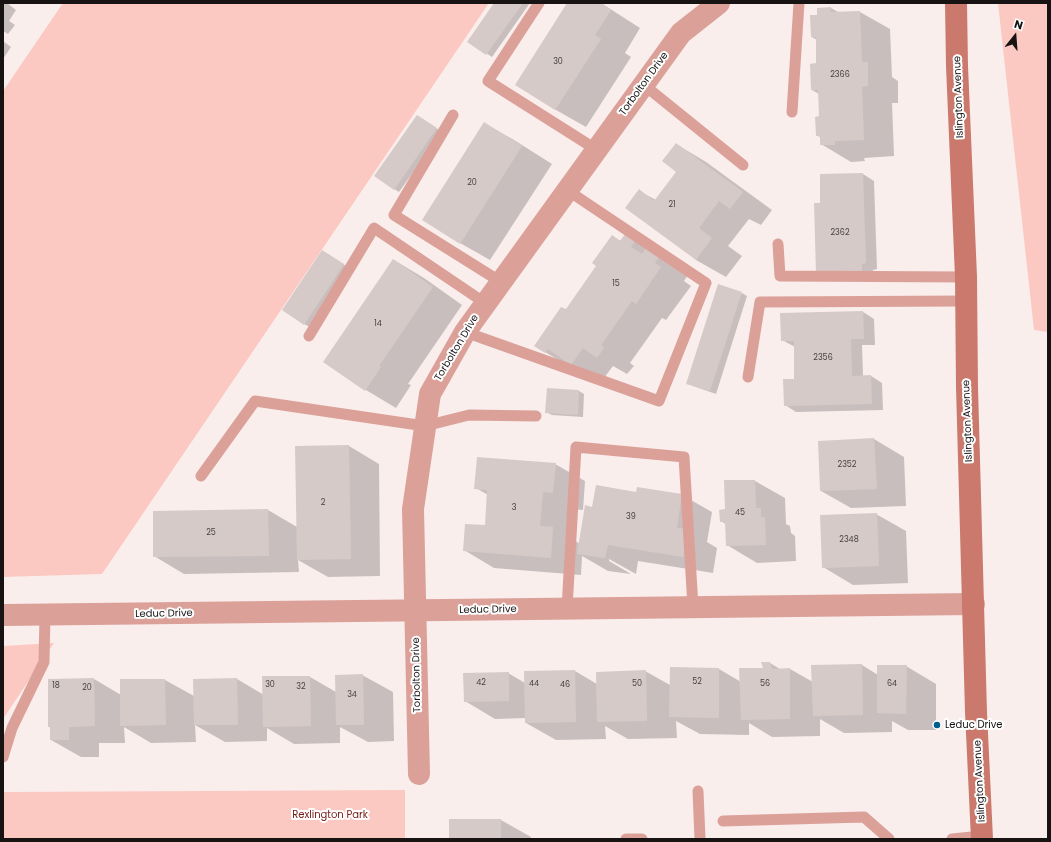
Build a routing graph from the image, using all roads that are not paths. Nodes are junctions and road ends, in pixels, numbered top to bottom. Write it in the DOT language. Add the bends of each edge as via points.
graph roads {
  1 [pos="539,3"];
  2 [pos="719,3"];
  3 [pos="799,3"];
  4 [pos="956,3"];
  5 [pos="644,85"];
  6 [pos="792,112"];
  7 [pos="453,115"];
  8 [pos="597,150"];
  9 [pos="743,165"];
  10 [pos="568,190"];
  11 [pos="778,244"];
  12 [pos="966,277"];
  13 [pos="501,282"];
  14 [pos="966,301"];
  15 [pos="485,303"];
  16 [pos="465,332"];
  17 [pos="309,336"];
  18 [pos="748,377"];
  19 [pos="536,416"];
  20 [pos="425,426"];
  21 [pos="201,476"];
  22 [pos="974,604"];
  23 [pos="692,607"];
  24 [pos="566,609"];
  25 [pos="415,610"];
  26 [pos="3,615"];
  27 [pos="45,615"];
  28 [pos="3,757"];
  29 [pos="419,774"];
  30 [pos="698,791"];
  31 [pos="723,821"];
  32 [pos="982,838"];
  33 [pos="626,839"];
  34 [pos="642,839"];
  35 [pos="700,839"];
  36 [pos="889,839"];
  37 [pos="952,839"];
  1 -- 8 [label="lane" via="488,81"];
  2 -- 5 [label="street, Torbolton Drive" via="681,33"];
  3 -- 6 [label="lane"];
  4 -- 12 [label="main road, Islington Avenue"];
  5 -- 8 [label="street, Torbolton Drive"];
  5 -- 9 [label="lane"];
  7 -- 13 [label="lane" via="394,215"];
  8 -- 10 [label="street, Torbolton Drive"];
  10 -- 13 [label="street, Torbolton Drive"];
  10 -- 16 [label="lane" via="706,283 660,401"];
  11 -- 12 [label="lane" via="780,276"];
  12 -- 14 [label="main road, Islington Avenue"];
  13 -- 15 [label="street, Torbolton Drive"];
  14 -- 18 [label="lane" via="760,302"];
  14 -- 22 [label="main road, Islington Avenue"];
  15 -- 16 [label="street, Torbolton Drive"];
  15 -- 17 [label="lane" via="374,228"];
  16 -- 20 [label="street, Torbolton Drive" via="430,394"];
  19 -- 20 [label="lane" via="469,416"];
  20 -- 21 [label="lane" via="255,401"];
  20 -- 25 [label="street, Torbolton Drive" via="413,510"];
  22 -- 23 [label="street, Leduc Drive"];
  22 -- 32 [label="main road, Islington Avenue"];
  23 -- 24 [label="street, Leduc Drive"];
  23 -- 24 [label="lane" via="684,457 576,447"];
  24 -- 25 [label="street, Leduc Drive"];
  25 -- 27 [label="street, Leduc Drive"];
  25 -- 29 [label="street, Torbolton Drive"];
  26 -- 27 [label="street, Leduc Drive"];
  27 -- 28 [label="lane" via="44,662 12,728"];
  30 -- 35 [label="lane"];
  31 -- 36 [label="lane" via="864,817"];
  32 -- 37 [label="lane"];
  33 -- 34 [label="lane"];
}
